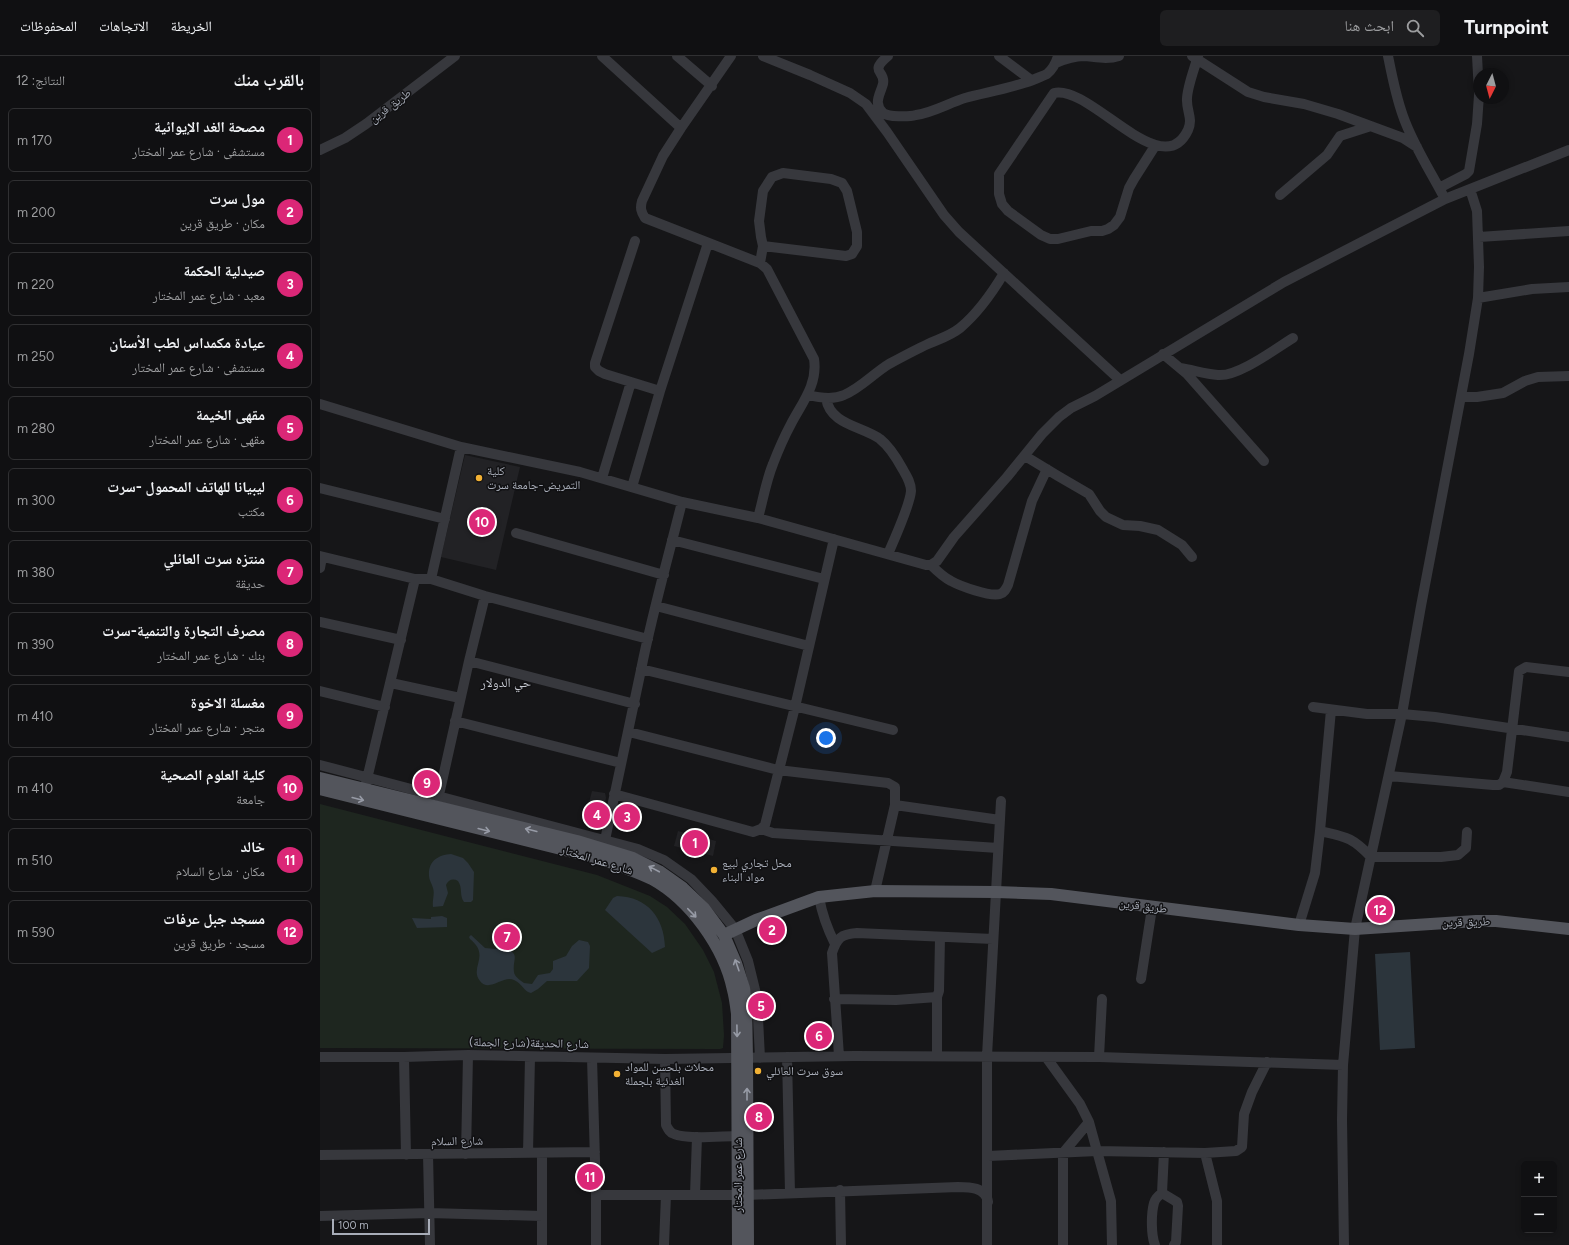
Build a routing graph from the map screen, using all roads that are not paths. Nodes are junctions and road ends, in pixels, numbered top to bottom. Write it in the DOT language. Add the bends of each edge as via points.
graph roads {
  1 [pos="455,56"];
  2 [pos="602,56"];
  3 [pos="678,56"];
  4 [pos="731,56"];
  5 [pos="763,56"];
  6 [pos="888,56"];
  7 [pos="999,56"];
  8 [pos="1119,56"];
  9 [pos="1388,56"];
  10 [pos="1477,56"];
  11 [pos="1196,57"];
  12 [pos="1057,60"];
  13 [pos="1478,68"];
  14 [pos="1031,80"];
  15 [pos="712,86"];
  16 [pos="1478,104"];
  17 [pos="1371,126"];
  18 [pos="681,128"];
  19 [pos="1155,146"];
  20 [pos="1417,148"];
  21 [pos="320,150"];
  22 [pos="1569,150"];
  23 [pos="1439,188"];
  24 [pos="1470,189"];
  25 [pos="1280,195"];
  26 [pos="1445,199"];
  27 [pos="1569,231"];
  28 [pos="1479,236"];
  29 [pos="635,241"];
  30 [pos="708,243"];
  31 [pos="764,246"];
  32 [pos="760,263"];
  33 [pos="1004,273"];
  34 [pos="1569,287"];
  35 [pos="1478,298"];
  36 [pos="1293,338"];
  37 [pos="1163,354"];
  38 [pos="1180,368"];
  39 [pos="1569,376"];
  40 [pos="1120,380"];
  41 [pos="631,382"];
  42 [pos="660,391"];
  43 [pos="808,395"];
  44 [pos="1462,397"];
  45 [pos="826,398"];
  46 [pos="320,404"];
  47 [pos="461,447"];
  48 [pos="1025,456"];
  49 [pos="1264,461"];
  50 [pos="1047,469"];
  51 [pos="602,478"];
  52 [pos="632,487"];
  53 [pos="320,488"];
  54 [pos="682,502"];
  55 [pos="758,518"];
  56 [pos="445,519"];
  57 [pos="516,533"];
  58 [pos="834,539"];
  59 [pos="672,540"];
  60 [pos="888,554"];
  61 [pos="321,556"];
  62 [pos="1192,557"];
  63 [pos="931,565"];
  64 [pos="320,568"];
  65 [pos="664,575"];
  66 [pos="431,578"];
  67 [pos="415,579"];
  68 [pos="824,579"];
  69 [pos="485,596"];
  70 [pos="656,606"];
  71 [pos="320,622"];
  72 [pos="648,639"];
  73 [pos="402,640"];
  74 [pos="809,646"];
  75 [pos="469,661"];
  76 [pos="641,669"];
  77 [pos="1569,672"];
  78 [pos="391,683"];
  79 [pos="320,691"];
  80 [pos="460,698"];
  81 [pos="635,704"];
  82 [pos="385,707"];
  83 [pos="795,707"];
  84 [pos="1313,707"];
  85 [pos="1331,710"];
  86 [pos="1402,714"];
  87 [pos="455,721"];
  88 [pos="1512,728"];
  89 [pos="894,730"];
  90 [pos="629,732"];
  91 [pos="1569,736"];
  92 [pos="621,763"];
  93 [pos="320,765"];
  94 [pos="778,770"];
  95 [pos="1389,776"];
  96 [pos="367,777"];
  97 [pos="320,778"];
  98 [pos="1503,782"];
  99 [pos="320,789"];
  100 [pos="364,789"];
  101 [pos="1569,792"];
  102 [pos="614,794"];
  103 [pos="439,795"];
  104 [pos="1001,801"];
  105 [pos="895,805"];
  106 [pos="1000,820"];
  107 [pos="761,829"];
  108 [pos="1320,831"];
  109 [pos="1467,832"];
  110 [pos="605,840"];
  111 [pos="887,841"];
  112 [pos="998,848"];
  113 [pos="1371,857"];
  114 [pos="687,883"];
  115 [pos="876,891"];
  116 [pos="996,892"];
  117 [pos="819,897"];
  118 [pos="1152,908"];
  119 [pos="1299,925"];
  120 [pos="735,929"];
  121 [pos="1355,929"];
  122 [pos="1569,929"];
  123 [pos="724,935"];
  124 [pos="940,937"];
  125 [pos="993,938"];
  126 [pos="835,944"];
  127 [pos="1141,979"];
  128 [pos="937,998"];
  129 [pos="834,999"];
  130 [pos="1102,999"];
  131 [pos="751,1000"];
  132 [pos="468,1055"];
  133 [pos="839,1056"];
  134 [pos="937,1056"];
  135 [pos="986,1056"];
  136 [pos="320,1057"];
  137 [pos="404,1057"];
  138 [pos="530,1057"];
  139 [pos="787,1057"];
  140 [pos="1046,1057"];
  141 [pos="1098,1057"];
  142 [pos="592,1058"];
  143 [pos="742,1058"];
  144 [pos="760,1058"];
  145 [pos="665,1059"];
  146 [pos="1267,1062"];
  147 [pos="1343,1065"];
  148 [pos="1089,1122"];
  149 [pos="697,1137"];
  150 [pos="741,1142"];
  151 [pos="1098,1151"];
  152 [pos="595,1152"];
  153 [pos="1164,1152"];
  154 [pos="528,1153"];
  155 [pos="1063,1153"];
  156 [pos="1205,1153"];
  157 [pos="428,1154"];
  158 [pos="466,1154"];
  159 [pos="542,1154"];
  160 [pos="320,1155"];
  161 [pos="406,1155"];
  162 [pos="988,1156"];
  163 [pos="840,1190"];
  164 [pos="790,1193"];
  165 [pos="1162,1193"];
  166 [pos="666,1195"];
  167 [pos="695,1195"];
  168 [pos="743,1195"];
  169 [pos="596,1196"];
  170 [pos="988,1204"];
  171 [pos="429,1213"];
  172 [pos="320,1216"];
  173 [pos="542,1216"];
  174 [pos="430,1245"];
  175 [pos="542,1245"];
  176 [pos="596,1245"];
  177 [pos="664,1245"];
  178 [pos="738,1245"];
  179 [pos="748,1245"];
  180 [pos="841,1245"];
  181 [pos="987,1245"];
  182 [pos="1063,1245"];
  183 [pos="1112,1245"];
  184 [pos="1155,1245"];
  185 [pos="1174,1245"];
  186 [pos="1217,1245"];
  187 [pos="1344,1245"];
  1 -- 21 [label="street, طريق قرين" via="366,124"];
  2 -- 18 [label="street"];
  3 -- 15 [label="street"];
  4 -- 15 [label="street"];
  5 -- 33 [label="street" via="810,74 866,104 944,215"];
  6 -- 14 [label="street" via="880,62 878,69 883,82 878,105 887,116 917,115 964,98"];
  7 -- 14 [label="street"];
  8 -- 12 [label="street"];
  9 -- 20 [label="street" via="1398,103"];
  10 -- 13 [label="street"];
  11 -- 17 [label="street" via="1248,92 1304,104"];
  11 -- 19 [label="street" via="1187,100 1191,117 1188,129 1180,143 1175,146"];
  12 -- 14 [label="street" via="1046,74"];
  15 -- 18 [label="street"];
  16 -- 23 [label="street" via="1469,171"];
  17 -- 20 [label="street" via="1403,138"];
  17 -- 25 [label="street" via="1340,136 1327,154"];
  18 -- 30 [label="street" via="663,156 640,206 641,212 645,218"];
  19 -- 19 [label="street" via="1129,188 1120,217 1108,229 1050,239 1008,211 1002,204 999,174 1054,93 1069,94"];
  20 -- 23 [label="street"];
  22 -- 24 [label="street"];
  23 -- 26 [label="street"];
  24 -- 26 [label="street"];
  24 -- 28 [label="street" via="1476,206"];
  26 -- 37 [label="street" via="1284,282"];
  27 -- 28 [label="street"];
  28 -- 35 [label="street"];
  29 -- 41 [label="street" via="595,363 599,371"];
  30 -- 32 [label="street"];
  30 -- 42 [label="street"];
  31 -- 31 [label="street" via="759,221 760,207 763,191 772,177 783,173 795,173 842,183 847,191 857,232 857,246 852,254 846,256"];
  31 -- 32 [label="street"];
  32 -- 43 [label="street" via="770,274 814,359 815,376"];
  33 -- 40 [label="street"];
  33 -- 45 [label="street" via="986,300 959,328 888,365 843,396"];
  34 -- 35 [label="street" via="1532,289"];
  35 -- 44 [label="street"];
  36 -- 38 [label="street" via="1258,360 1224,374"];
  37 -- 38 [label="street"];
  37 -- 40 [label="street"];
  38 -- 49 [label="street"];
  39 -- 44 [label="street" via="1538,377 1503,393"];
  40 -- 48 [label="street" via="1059,417"];
  41 -- 42 [label="street"];
  41 -- 51 [label="street"];
  42 -- 52 [label="street"];
  43 -- 45 [label="street"];
  43 -- 55 [label="street" via="790,425 773,465"];
  44 -- 86 [label="street"];
  45 -- 60 [label="street" via="827,406 834,415 879,438 889,447 910,483 910,496"];
  46 -- 47 [label="street"];
  47 -- 51 [label="street"];
  47 -- 56 [label="street"];
  48 -- 50 [label="street"];
  48 -- 63 [label="street"];
  50 -- 62 [label="street" via="1089,494 1106,517 1123,524 1158,530 1182,544"];
  50 -- 63 [label="street" via="1032,501 1004,592 998,595 984,593 950,581"];
  51 -- 52 [label="street"];
  52 -- 54 [label="street"];
  53 -- 56 [label="street"];
  54 -- 55 [label="street"];
  54 -- 59 [label="street"];
  55 -- 58 [label="street"];
  56 -- 66 [label="street"];
  57 -- 65 [label="street"];
  58 -- 60 [label="street"];
  58 -- 68 [label="street"];
  59 -- 65 [label="street"];
  59 -- 68 [label="street"];
  60 -- 63 [label="street"];
  61 -- 64 [label="street"];
  61 -- 67 [label="street"];
  65 -- 70 [label="street"];
  66 -- 67 [label="street"];
  66 -- 69 [label="street"];
  67 -- 73 [label="street"];
  68 -- 74 [label="street"];
  69 -- 72 [label="street"];
  69 -- 75 [label="street"];
  70 -- 72 [label="street"];
  70 -- 74 [label="street"];
  71 -- 73 [label="street"];
  72 -- 76 [label="street"];
  73 -- 78 [label="street"];
  74 -- 83 [label="street"];
  75 -- 80 [label="street"];
  75 -- 81 [label="street"];
  76 -- 81 [label="street"];
  76 -- 83 [label="street"];
  77 -- 88 [label="street" via="1526,667 1519,671"];
  78 -- 80 [label="street"];
  78 -- 82 [label="street"];
  79 -- 82 [label="street"];
  80 -- 87 [label="street"];
  81 -- 90 [label="street"];
  82 -- 96 [label="street"];
  83 -- 89 [label="street"];
  83 -- 94 [label="street"];
  84 -- 85 [label="street"];
  85 -- 86 [label="street"];
  85 -- 108 [label="street"];
  86 -- 88 [label="street"];
  86 -- 95 [label="street"];
  87 -- 92 [label="street"];
  87 -- 103 [label="street"];
  88 -- 91 [label="street"];
  88 -- 98 [label="street" via="1507,772"];
  90 -- 92 [label="street"];
  90 -- 94 [label="street"];
  92 -- 102 [label="street"];
  93 -- 96 [label="street"];
  94 -- 105 [label="street" via="888,783 895,787"];
  94 -- 107 [label="street" via="765,825"];
  95 -- 98 [label="street" via="1492,785"];
  95 -- 113 [label="street"];
  96 -- 100 [label="street"];
  96 -- 103 [label="street"];
  97 -- 100 [label="main road"];
  98 -- 101 [label="street"];
  99 -- 143 [label="main road, شارع عمر المختار, one-way" via="601,859 629,868 653,880 696,916 726,967 733,989"];
  114 -- 100 [label="main road, one-way" via="633,858 603,848"];
  102 -- 107 [label="street" via="753,832"];
  102 -- 110 [label="street"];
  103 -- 110 [label="street"];
  104 -- 106 [label="street"];
  105 -- 106 [label="street"];
  105 -- 111 [label="street"];
  106 -- 112 [label="street"];
  107 -- 111 [label="street" via="773,833"];
  108 -- 113 [label="street" via="1346,837 1360,844"];
  108 -- 119 [label="street" via="1315,874"];
  109 -- 113 [label="street" via="1466,848 1458,855"];
  110 -- 114 [label="street" via="638,849 664,860"];
  111 -- 112 [label="street"];
  111 -- 115 [label="street"];
  112 -- 116 [label="street"];
  113 -- 121 [label="street"];
  114 -- 120 [label="street" via="712,901"];
  114 -- 123 [label="main road"];
  115 -- 116 [label="main road, طريق قرين"];
  115 -- 117 [label="main road, طريق قرين"];
  116 -- 118 [label="main road, طريق قرين" via="1050,894"];
  116 -- 125 [label="street"];
  117 -- 120 [label="main road, طريق قرين"];
  117 -- 126 [label="street" via="828,930"];
  118 -- 119 [label="main road, طريق قرين"];
  118 -- 127 [label="street"];
  119 -- 121 [label="main road, طريق قرين"];
  120 -- 123 [label="main road, طريق قرين"];
  120 -- 131 [label="street" via="748,961"];
  121 -- 122 [label="main road, طريق قرين" via="1482,921"];
  121 -- 147 [label="street"];
  131 -- 123 [label="main road, one-way"];
  124 -- 125 [label="street"];
  124 -- 126 [label="street" via="848,933 841,936"];
  124 -- 128 [label="street"];
  125 -- 135 [label="street"];
  126 -- 129 [label="street" via="832,953"];
  128 -- 129 [label="street"];
  128 -- 134 [label="street"];
  129 -- 133 [label="street"];
  130 -- 141 [label="street"];
  131 -- 143 [label="main road"];
  131 -- 144 [label="street"];
  132 -- 137 [label="street, شارع الحديقة(شارع الجملة)"];
  132 -- 138 [label="street, شارع الحديقة(شارع الجملة)"];
  132 -- 158 [label="street"];
  133 -- 134 [label="street, شارع الحديقة(شارع الجملة)"];
  133 -- 139 [label="street, شارع الحديقة(شارع الجملة)"];
  134 -- 135 [label="street, شارع الحديقة(شارع الجملة)"];
  135 -- 140 [label="street, شارع الحديقة(شارع الجملة)"];
  135 -- 162 [label="street"];
  136 -- 137 [label="street, شارع الحديقة(شارع الجملة)"];
  137 -- 161 [label="street"];
  138 -- 142 [label="street, شارع الحديقة(شارع الجملة)"];
  138 -- 154 [label="street"];
  139 -- 144 [label="street, شارع الحديقة(شارع الجملة)"];
  139 -- 164 [label="street"];
  140 -- 141 [label="street, شارع الحديقة(شارع الجملة)"];
  140 -- 148 [label="street" via="1080,1104"];
  141 -- 146 [label="street, شارع الحديقة(شارع الجملة)"];
  142 -- 145 [label="street, شارع الحديقة(شارع الجملة)"];
  142 -- 152 [label="street"];
  143 -- 144 [label="street, شارع الحديقة(شارع الجملة)"];
  143 -- 145 [label="street, شارع الحديقة(شارع الجملة)"];
  143 -- 150 [label="main road"];
  145 -- 149 [label="street" via="666,1125 673,1134"];
  146 -- 147 [label="street, شارع الحديقة(شارع الجملة)"];
  146 -- 156 [label="street" via="1244,1114 1242,1147 1236,1151"];
  147 -- 187 [label="street"];
  148 -- 151 [label="street"];
  148 -- 155 [label="street"];
  149 -- 150 [label="street"];
  149 -- 167 [label="street"];
  150 -- 168 [label="main road"];
  151 -- 153 [label="street"];
  151 -- 155 [label="street"];
  151 -- 183 [label="street" via="1111,1201"];
  152 -- 159 [label="street, شارع السلام"];
  152 -- 169 [label="street"];
  153 -- 156 [label="street"];
  153 -- 165 [label="street"];
  154 -- 158 [label="street, شارع السلام"];
  154 -- 159 [label="street, شارع السلام"];
  155 -- 162 [label="street"];
  155 -- 182 [label="street"];
  156 -- 186 [label="street" via="1217,1201"];
  157 -- 158 [label="street, شارع السلام"];
  157 -- 161 [label="street, شارع السلام"];
  157 -- 171 [label="street"];
  159 -- 173 [label="street"];
  160 -- 161 [label="street, شارع السلام"];
  162 -- 170 [label="street"];
  163 -- 164 [label="street"];
  163 -- 170 [label="street" via="973,1187 984,1193"];
  163 -- 180 [label="street"];
  164 -- 168 [label="street"];
  165 -- 184 [label="street" via="1154,1202 1152,1236"];
  165 -- 185 [label="street" via="1177,1202 1178,1206"];
  166 -- 167 [label="street"];
  166 -- 169 [label="street"];
  166 -- 177 [label="street"];
  167 -- 168 [label="street"];
  168 -- 178 [label="main road, شارع عمر المختار"];
  168 -- 179 [label="main road"];
  169 -- 176 [label="street"];
  170 -- 181 [label="street"];
  171 -- 172 [label="street"];
  171 -- 173 [label="street"];
  171 -- 174 [label="street"];
  173 -- 175 [label="street"];
}
